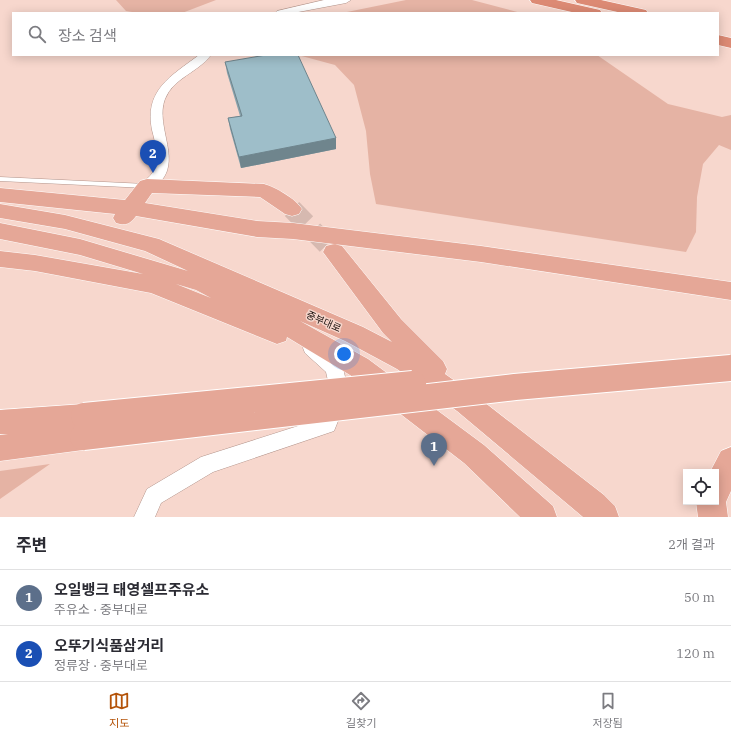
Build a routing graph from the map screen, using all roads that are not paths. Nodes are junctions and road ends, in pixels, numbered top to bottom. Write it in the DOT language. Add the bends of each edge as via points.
graph roads {
  1 [pos="346,0"];
  2 [pos="537,0"];
  3 [pos="582,0"];
  4 [pos="284,12"];
  5 [pos="591,12"];
  6 [pos="636,12"];
  7 [pos="719,30"];
  8 [pos="731,33"];
  9 [pos="719,40"];
  10 [pos="731,43"];
  11 [pos="205,56"];
  12 [pos="0,179"];
  13 [pos="147,186"];
  14 [pos="0,195"];
  15 [pos="130,208"];
  16 [pos="292,209"];
  17 [pos="0,211"];
  18 [pos="0,231"];
  19 [pos="105,243"];
  20 [pos="334,252"];
  21 [pos="0,259"];
  22 [pos="731,291"];
  23 [pos="312,348"];
  24 [pos="731,357"];
  25 [pos="359,367"];
  26 [pos="731,368"];
  27 [pos="466,403"];
  28 [pos="0,422"];
  29 [pos="84,427"];
  30 [pos="0,448"];
  31 [pos="731,461"];
  32 [pos="719,485"];
  33 [pos="711,505"];
  34 [pos="144,517"];
  35 [pos="542,517"];
  36 [pos="604,517"];
  37 [pos="713,517"];
  1 -- 4 [label="street"];
  2 -- 5 [label="highway"];
  3 -- 6 [label="highway"];
  7 -- 8 [label="highway"];
  9 -- 10 [label="highway"];
  11 -- 13 [label="street" via="170,83 159,98 156,121 162,162 158,177"];
  12 -- 13 [label="lane"];
  13 -- 15 [label="main road"];
  13 -- 16 [label="main road" via="264,191"];
  14 -- 15 [label="main road"];
  15 -- 19 [label="main road"];
  15 -- 22 [label="main road" via="257,229 482,254"];
  17 -- 19 [label="main road, 중부대로" via="65,222"];
  18 -- 19 [label="main road, 중부대로" via="80,247"];
  19 -- 25 [label="main road, 중부대로" via="204,284 286,324"];
  19 -- 27 [label="main road, 중부대로" via="151,245 354,334 406,361"];
  20 -- 27 [label="main road" via="392,326"];
  21 -- 23 [label="main road" via="154,285"];
  23 -- 25 [label="main road"];
  23 -- 34 [label="street" via="334,368 340,394 327,425 208,464 154,496"];
  24 -- 29 [label="main road, bridge" via="677,359"];
  25 -- 35 [label="main road, 중부대로" via="474,454"];
  26 -- 29 [label="main road, bridge"];
  27 -- 36 [label="main road, 중부대로"];
  28 -- 29 [label="main road"];
  29 -- 30 [label="main road"];
  31 -- 32 [label="main road"];
  33 -- 37 [label="main road"];
}
